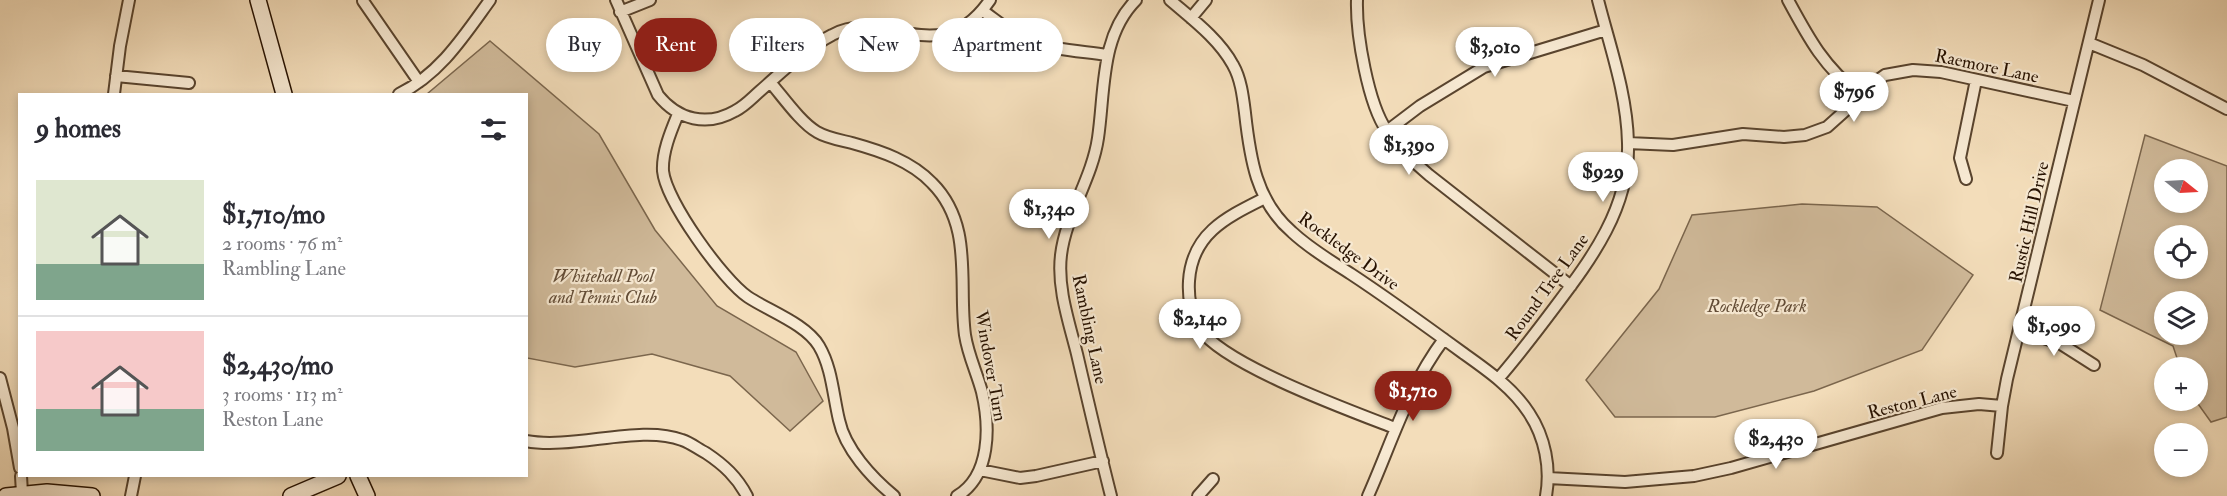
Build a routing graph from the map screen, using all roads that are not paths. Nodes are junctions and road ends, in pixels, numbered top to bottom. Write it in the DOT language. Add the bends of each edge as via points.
graph roads {
  1 [pos="129,0"];
  2 [pos="258,0"];
  3 [pos="490,0"];
  4 [pos="616,0"];
  5 [pos="650,0"];
  6 [pos="990,0"];
  7 [pos="1136,0"];
  8 [pos="1170,0"];
  9 [pos="1206,0"];
  10 [pos="1357,0"];
  11 [pos="1598,0"];
  12 [pos="1788,0"];
  13 [pos="2099,0"];
  14 [pos="363,1"];
  15 [pos="983,10"];
  16 [pos="620,12"];
  17 [pos="1191,18"];
  18 [pos="1606,30"];
  19 [pos="2089,43"];
  20 [pos="1107,55"];
  21 [pos="116,76"];
  22 [pos="1976,80"];
  23 [pos="419,82"];
  24 [pos="770,82"];
  25 [pos="189,83"];
  26 [pos="114,93"];
  27 [pos="284,93"];
  28 [pos="401,93"];
  29 [pos="1860,95"];
  30 [pos="2074,101"];
  31 [pos="2227,108"];
  32 [pos="678,114"];
  33 [pos="1387,131"];
  34 [pos="1628,143"];
  35 [pos="1966,179"];
  36 [pos="1265,198"];
  37 [pos="1571,286"];
  38 [pos="2020,330"];
  39 [pos="1444,339"];
  40 [pos="2094,365"];
  41 [pos="0,378"];
  42 [pos="1498,379"];
  43 [pos="2002,406"];
  44 [pos="1395,428"];
  45 [pos="528,441"];
  46 [pos="1997,453"];
  47 [pos="18,457"];
  48 [pos="1103,461"];
  49 [pos="980,470"];
  50 [pos="21,477"];
  51 [pos="135,477"];
  52 [pos="336,477"];
  53 [pos="358,477"];
  54 [pos="1548,478"];
  55 [pos="1213,479"];
  56 [pos="22,493"];
  57 [pos="6,496"];
  58 [pos="87,496"];
  59 [pos="131,496"];
  60 [pos="291,496"];
  61 [pos="367,496"];
  62 [pos="747,496"];
  63 [pos="894,496"];
  64 [pos="957,496"];
  65 [pos="1111,496"];
  66 [pos="1198,496"];
  67 [pos="1368,496"];
  68 [pos="1546,496"];
  1 -- 21 [label="street"];
  2 -- 27 [label="street"];
  3 -- 23 [label="street" via="447,58"];
  4 -- 16 [label="street"];
  5 -- 16 [label="street"];
  6 -- 15 [label="street"];
  7 -- 20 [label="street, Rambling Lane" via="1119,22"];
  8 -- 17 [label="street, Rockledge Drive"];
  9 -- 17 [label="street"];
  10 -- 33 [label="street" via="1367,79 1377,114"];
  11 -- 18 [label="street, Round Tree Lane"];
  12 -- 29 [label="street" via="1823,60"];
  13 -- 19 [label="street, Rustic Hill Drive"];
  14 -- 23 [label="street"];
  15 -- 20 [label="street" via="1028,40"];
  15 -- 24 [label="street" via="960,28 933,36 864,28 842,30 815,45"];
  16 -- 32 [label="street" via="658,96"];
  17 -- 36 [label="street, Rockledge Drive" via="1234,66 1242,89 1254,173"];
  18 -- 33 [label="street" via="1484,67 1419,106"];
  18 -- 34 [label="street, Round Tree Lane" via="1624,100"];
  19 -- 30 [label="street, Rustic Hill Drive"];
  19 -- 31 [label="street" via="2143,65"];
  20 -- 48 [label="street, Rambling Lane" via="1095,152 1068,226 1060,268 1064,302"];
  21 -- 25 [label="street"];
  21 -- 26 [label="street"];
  22 -- 29 [label="street, Raemore Lane" via="1924,70 1901,70 1878,79"];
  22 -- 30 [label="street, Raemore Lane"];
  22 -- 35 [label="street" via="1959,158"];
  23 -- 28 [label="street"];
  24 -- 32 [label="street" via="727,115 708,119"];
  24 -- 49 [label="street, Windover Turn" via="815,132 913,167 932,182 948,203 961,243 965,334 985,413 986,441"];
  29 -- 34 [label="street, Raemore Lane" via="1827,126 1805,135 1752,134 1673,145"];
  30 -- 38 [label="street, Rustic Hill Drive"];
  32 -- 63 [label="street" via="663,167 675,203 735,287 818,343 845,437 870,472"];
  33 -- 37 [label="street" via="1412,160"];
  34 -- 37 [label="street, Round Tree Lane" via="1626,171 1615,214"];
  36 -- 39 [label="street, Rockledge Drive" via="1290,231 1315,251"];
  36 -- 44 [label="street" via="1219,223 1196,251 1190,267 1189,297 1199,328 1214,345 1255,368"];
  37 -- 42 [label="street, Round Tree Lane"];
  38 -- 40 [label="street" via="2061,344"];
  38 -- 43 [label="street, Rustic Hill Drive"];
  39 -- 42 [label="street, Rockledge Drive"];
  39 -- 44 [label="street" via="1416,382"];
  41 -- 47 [label="street"];
  42 -- 54 [label="street, Rockledge Drive" via="1535,423"];
  43 -- 46 [label="street, Rustic Hill Drive"];
  43 -- 54 [label="street, Reston Lane" via="1942,408 1683,478 1625,482"];
  44 -- 67 [label="street"];
  45 -- 62 [label="street" via="581,442 654,435 681,440 725,467"];
  48 -- 49 [label="street" via="1020,478"];
  48 -- 65 [label="street, Rambling Lane"];
  49 -- 64 [label="street, Windover Turn"];
  50 -- 56 [label="street"];
  51 -- 59 [label="street"];
  52 -- 60 [label="street"];
  53 -- 61 [label="street"];
  54 -- 68 [label="street, Rockledge Drive"];
  55 -- 66 [label="street"];
  56 -- 57 [label="street"];
  56 -- 58 [label="street"];
}
